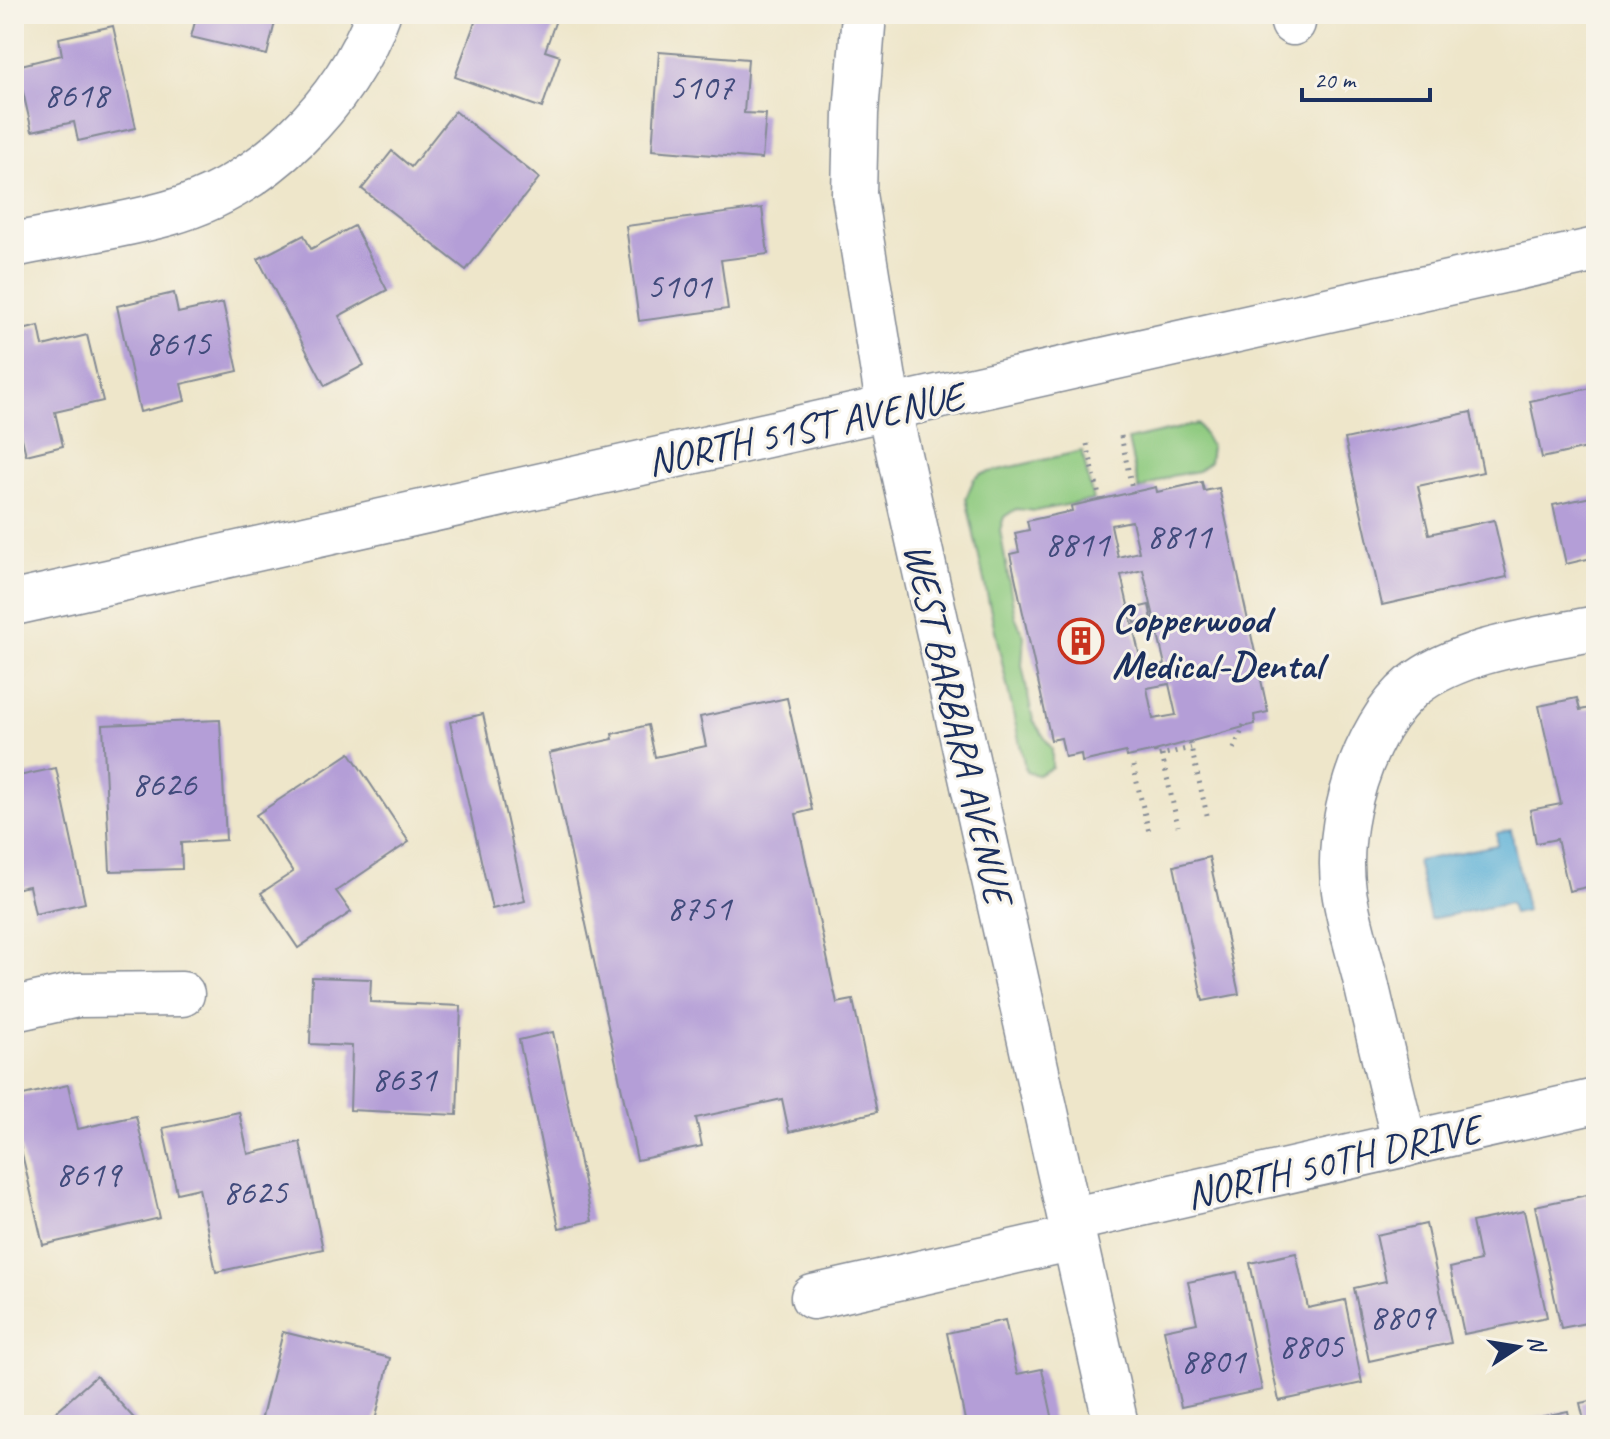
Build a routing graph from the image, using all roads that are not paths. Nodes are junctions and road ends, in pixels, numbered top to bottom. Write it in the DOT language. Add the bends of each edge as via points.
graph roads {
  1 [pos="864,14"];
  2 [pos="370,32"];
  3 [pos="14,245"];
  4 [pos="1596,250"];
  5 [pos="889,410"];
  6 [pos="14,603"];
  7 [pos="1596,628"];
  8 [pos="182,994"];
  9 [pos="14,1009"];
  10 [pos="1596,1101"];
  11 [pos="1405,1145"];
  12 [pos="1072,1229"];
  13 [pos="813,1297"];
  14 [pos="1116,1425"];
  1 -- 5 [label="street, WEST BARBARA AVENUE" via="854,194"];
  2 -- 3 [label="street" via="342,86 309,123 228,187 171,212"];
  4 -- 5 [label="street, NORTH 51ST AVENUE"];
  5 -- 6 [label="street, NORTH 51ST AVENUE"];
  5 -- 12 [label="street, WEST BARBARA AVENUE"];
  7 -- 11 [label="street" via="1472,655 1413,686 1367,749 1352,794 1343,889"];
  8 -- 9 [label="street" via="77,995"];
  10 -- 11 [label="street, NORTH 50TH DRIVE"];
  11 -- 12 [label="street, NORTH 50TH DRIVE"];
  12 -- 13 [label="street, NORTH 50TH DRIVE"];
  12 -- 14 [label="street, WEST BARBARA AVENUE"];
}
